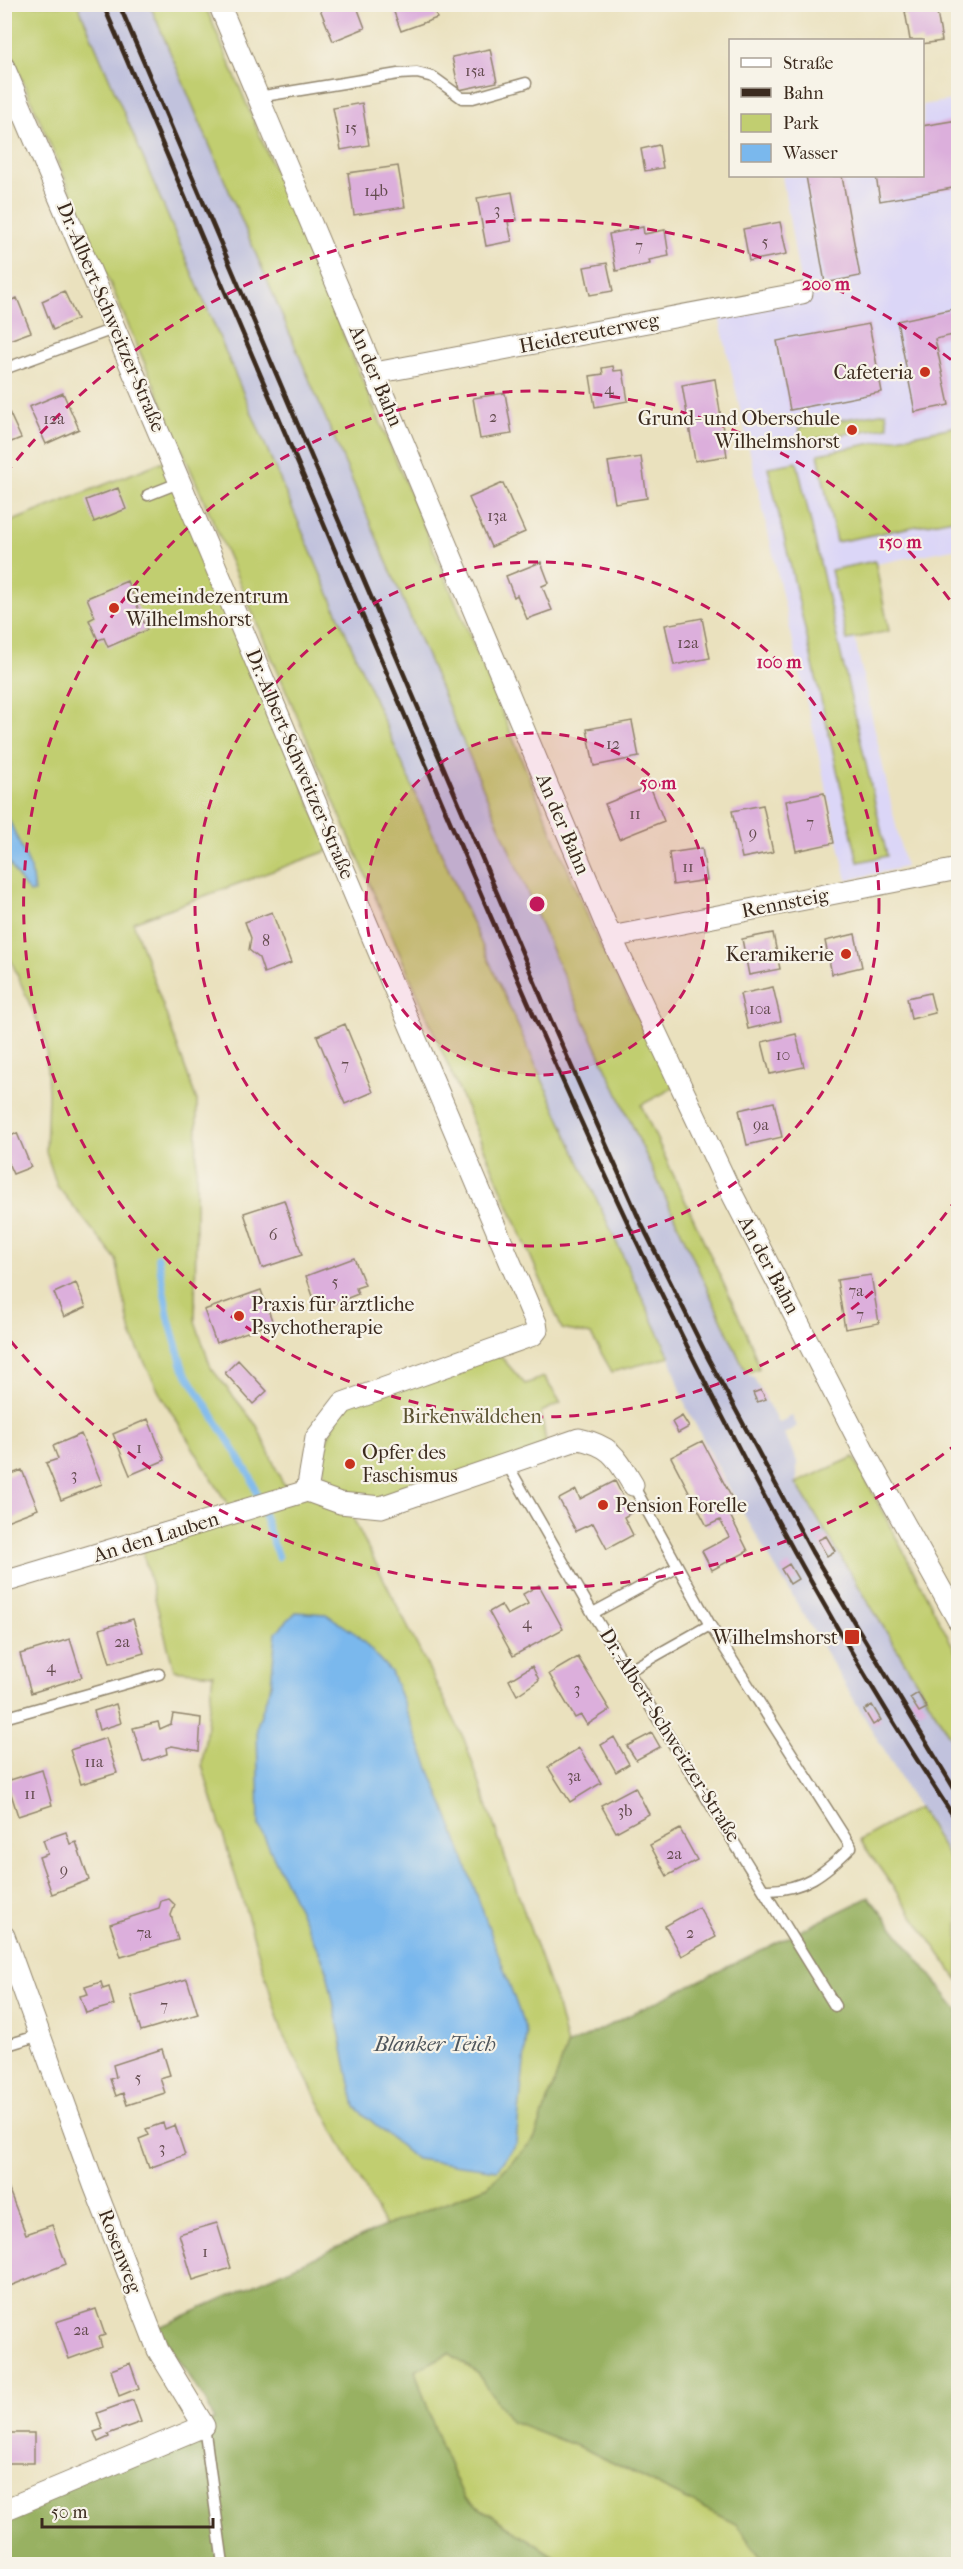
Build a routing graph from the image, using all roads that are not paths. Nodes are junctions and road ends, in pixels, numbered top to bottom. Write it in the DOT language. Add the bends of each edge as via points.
graph roads {
  1 [pos="219,4"];
  2 [pos="4,67"];
  3 [pos="526,82"];
  4 [pos="258,97"];
  5 [pos="802,293"];
  6 [pos="116,328"];
  7 [pos="4,369"];
  8 [pos="375,373"];
  9 [pos="181,482"];
  10 [pos="148,495"];
  11 [pos="958,869"];
  12 [pos="611,937"];
  13 [pos="507,1464"];
  14 [pos="633,1485"];
  15 [pos="307,1491"];
  16 [pos="678,1567"];
  17 [pos="4,1582"];
  18 [pos="593,1613"];
  19 [pos="958,1620"];
  20 [pos="710,1626"];
  21 [pos="630,1671"];
  22 [pos="159,1674"];
  23 [pos="4,1718"];
  24 [pos="766,1890"];
  25 [pos="4,1936"];
  26 [pos="835,2006"];
  27 [pos="40,2035"];
  28 [pos="4,2046"];
  29 [pos="204,2426"];
  30 [pos="4,2510"];
  31 [pos="223,2565"];
  1 -- 4 [label="street, An der Bahn"];
  2 -- 6 [label="street, Dr.-Albert-Schweitzer-Straße"];
  3 -- 4 [label="lane" via="462,98 433,77 398,74"];
  4 -- 8 [label="street, An der Bahn"];
  5 -- 8 [label="street, Heidereuterweg"];
  6 -- 7 [label="lane"];
  6 -- 9 [label="street, Dr.-Albert-Schweitzer-Straße"];
  8 -- 12 [label="street, An der Bahn"];
  9 -- 10 [label="lane"];
  9 -- 15 [label="street, Dr.-Albert-Schweitzer-Straße" via="537,1330 533,1335 343,1402 316,1438"];
  11 -- 12 [label="street, Rennsteig"];
  12 -- 19 [label="street, An der Bahn" via="726,1182 866,1453"];
  13 -- 14 [label="street" via="579,1439 599,1443 614,1454"];
  13 -- 15 [label="street" via="381,1507 340,1503"];
  13 -- 18 [label="lane, Dr.-Albert-Schweitzer-Straße"];
  14 -- 16 [label="lane"];
  15 -- 17 [label="street, An den Lauben"];
  16 -- 18 [label="lane"];
  16 -- 20 [label="lane"];
  18 -- 21 [label="lane, Dr.-Albert-Schweitzer-Straße"];
  20 -- 21 [label="lane"];
  20 -- 24 [label="lane" via="851,1847 829,1869 788,1890"];
  21 -- 24 [label="lane, Dr.-Albert-Schweitzer-Straße"];
  22 -- 23 [label="lane"];
  24 -- 26 [label="lane, Dr.-Albert-Schweitzer-Straße"];
  25 -- 27 [label="street, Rosenweg"];
  27 -- 28 [label="lane"];
  27 -- 29 [label="street, Rosenweg" via="158,2350"];
  29 -- 30 [label="street"];
  29 -- 31 [label="lane, Rosenweg"];
}
